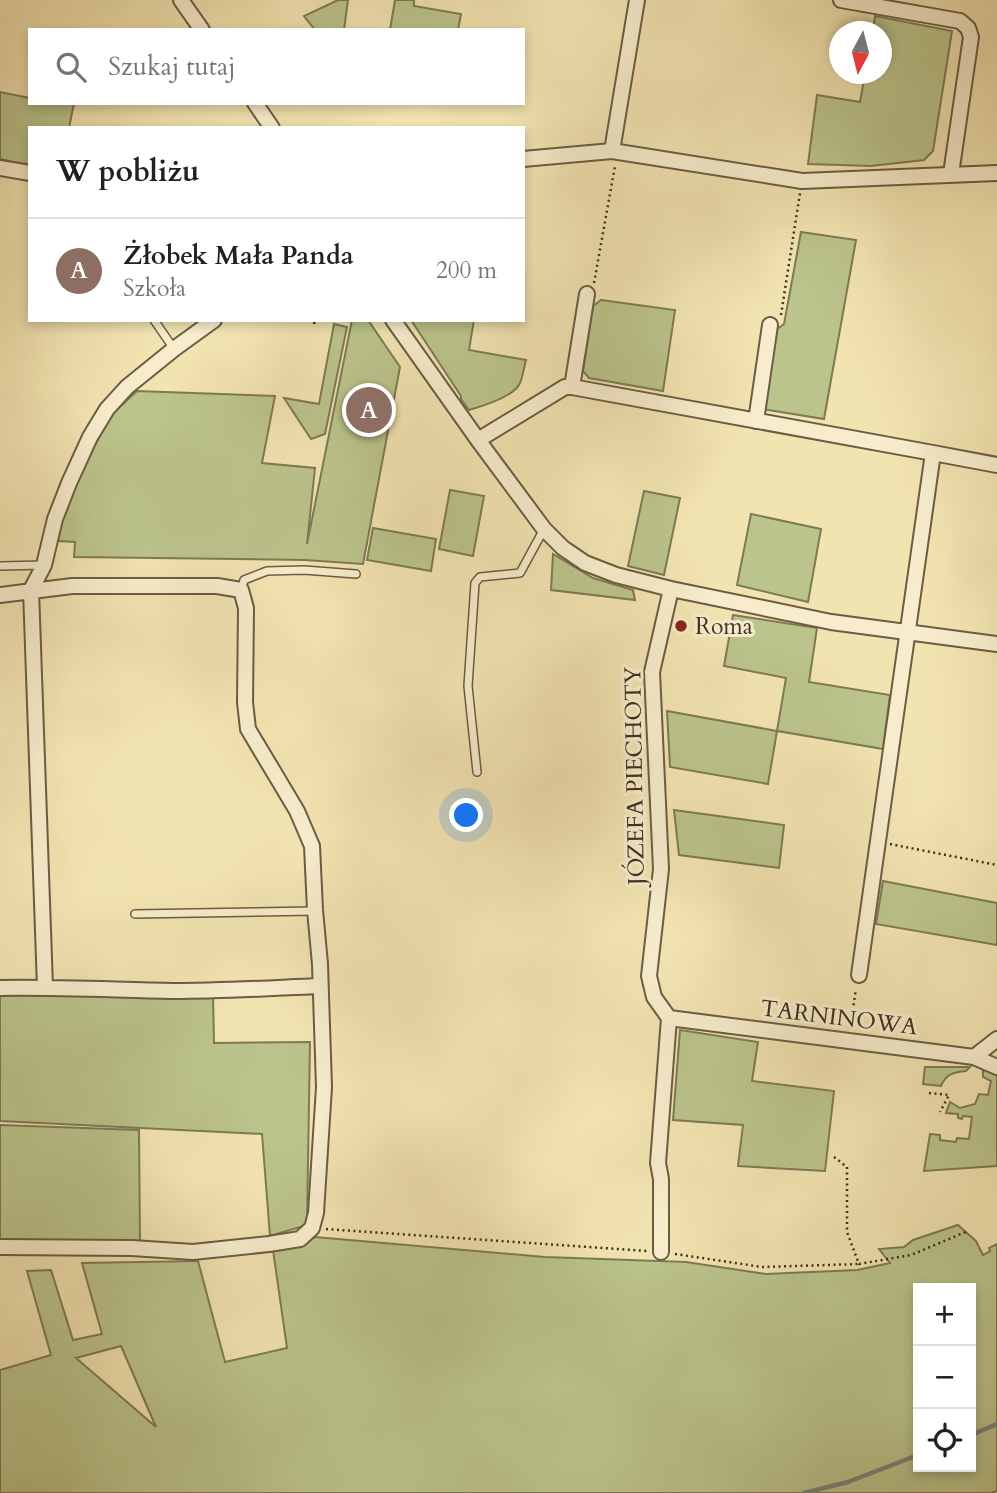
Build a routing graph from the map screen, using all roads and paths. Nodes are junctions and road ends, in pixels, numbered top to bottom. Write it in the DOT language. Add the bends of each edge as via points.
graph roads {
  1 [pos="181,0"];
  2 [pos="637,0"];
  3 [pos="841,0"];
  4 [pos="201,28"];
  5 [pos="256,105"];
  6 [pos="271,126"];
  7 [pos="612,151"];
  8 [pos="525,159"];
  9 [pos="0,168"];
  10 [pos="28,173"];
  11 [pos="997,173"];
  12 [pos="951,174"];
  13 [pos="802,180"];
  14 [pos="587,294"];
  15 [pos="155,322"];
  16 [pos="211,322"];
  17 [pos="394,322"];
  18 [pos="770,325"];
  19 [pos="174,349"];
  20 [pos="572,387"];
  21 [pos="756,421"];
  22 [pos="478,440"];
  23 [pos="933,453"];
  24 [pos="997,465"];
  25 [pos="544,529"];
  26 [pos="44,565"];
  27 [pos="0,566"];
  28 [pos="356,574"];
  29 [pos="671,589"];
  30 [pos="32,590"];
  31 [pos="242,590"];
  32 [pos="0,595"];
  33 [pos="909,631"];
  34 [pos="997,644"];
  35 [pos="477,772"];
  36 [pos="877,842"];
  37 [pos="997,865"];
  38 [pos="315,911"];
  39 [pos="135,914"];
  40 [pos="859,975"];
  41 [pos="320,986"];
  42 [pos="45,987"];
  43 [pos="0,988"];
  44 [pos="669,1018"];
  45 [pos="997,1039"];
  46 [pos="848,1041"];
  47 [pos="974,1057"];
  48 [pos="997,1067"];
  49 [pos="929,1093"];
  50 [pos="940,1112"];
  51 [pos="834,1157"];
  52 [pos="312,1228"];
  53 [pos="968,1231"];
  54 [pos="0,1247"];
  55 [pos="661,1252"];
  56 [pos="859,1264"];
  1 -- 4 [label="street"];
  2 -- 7 [label="street"];
  3 -- 12 [label="street" via="960,21 968,28 971,37"];
  5 -- 6 [label="street"];
  7 -- 8 [label="street"];
  7 -- 13 [label="street"];
  7 -- 14 [label="path" via="613,176 593,289"];
  9 -- 10 [label="street"];
  11 -- 12 [label="street"];
  12 -- 13 [label="street"];
  13 -- 18 [label="path" via="780,322"];
  14 -- 20 [label="street"];
  15 -- 19 [label="lane"];
  16 -- 19 [label="street"];
  17 -- 22 [label="street"];
  18 -- 21 [label="street"];
  19 -- 26 [label="street" via="107,409 69,483"];
  20 -- 21 [label="street"];
  20 -- 22 [label="street"];
  21 -- 23 [label="street"];
  22 -- 25 [label="street"];
  23 -- 24 [label="street"];
  23 -- 33 [label="street"];
  25 -- 29 [label="street" via="585,563"];
  25 -- 35 [label="lane" via="520,573 480,577 475,583 468,684"];
  26 -- 27 [label="lane"];
  26 -- 30 [label="street"];
  28 -- 31 [label="lane" via="267,571 244,580"];
  29 -- 33 [label="street" via="831,622"];
  29 -- 44 [label="street, JÓZEFA PIECHOTY" via="652,672 661,869 649,976 654,997"];
  30 -- 31 [label="street" via="141,585"];
  30 -- 32 [label="street"];
  30 -- 42 [label="street"];
  31 -- 38 [label="street" via="248,729 297,811 312,846"];
  33 -- 34 [label="street"];
  33 -- 36 [label="street"];
  36 -- 37 [label="path"];
  36 -- 40 [label="street"];
  38 -- 39 [label="lane"];
  38 -- 41 [label="street"];
  40 -- 46 [label="path"];
  41 -- 42 [label="street" via="175,991"];
  41 -- 52 [label="street" via="324,1087"];
  42 -- 43 [label="street"];
  44 -- 46 [label="street, TARNINOWA"];
  44 -- 55 [label="street" via="658,1163"];
  45 -- 47 [label="street"];
  46 -- 47 [label="street, TARNINOWA"];
  47 -- 48 [label="street, TARNINOWA"];
  49 -- 50 [label="path" via="949,1095"];
  51 -- 56 [label="path" via="848,1167 847,1232"];
  52 -- 54 [label="street" via="300,1238 193,1252"];
  52 -- 55 [label="path"];
  53 -- 56 [label="path" via="911,1255"];
  55 -- 56 [label="path" via="762,1267"];
}
